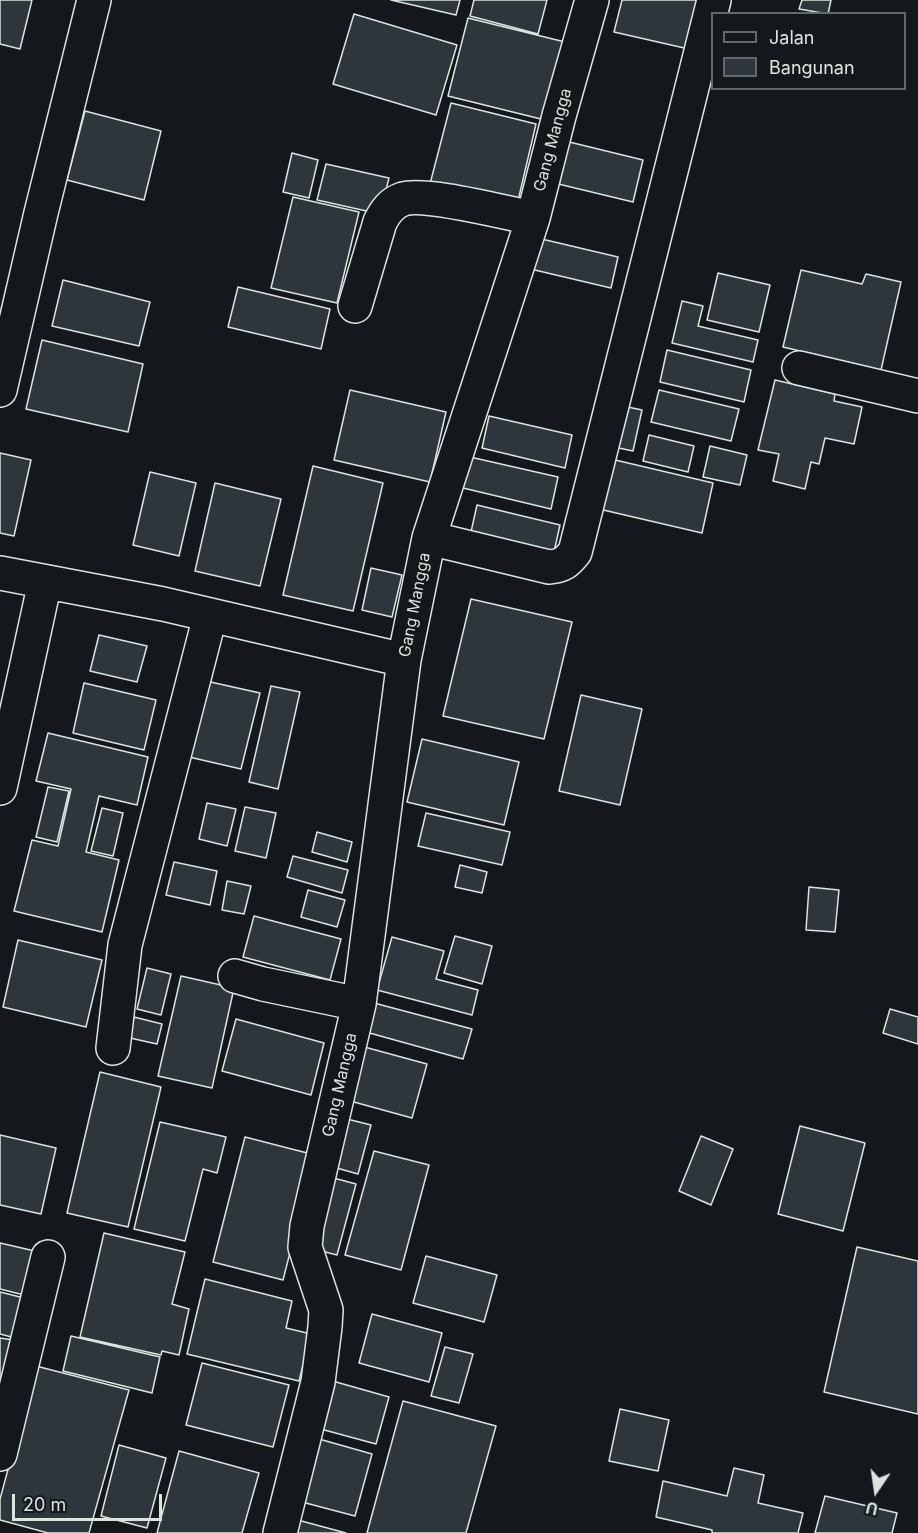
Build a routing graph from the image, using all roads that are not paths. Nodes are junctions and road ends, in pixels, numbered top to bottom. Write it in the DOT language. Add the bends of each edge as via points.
graph roads {
  1 [pos="94,0"];
  2 [pos="592,0"];
  3 [pos="714,0"];
  4 [pos="532,218"];
  5 [pos="355,306"];
  6 [pos="799,368"];
  7 [pos="0,390"];
  8 [pos="918,396"];
  9 [pos="429,538"];
  10 [pos="0,573"];
  11 [pos="45,582"];
  12 [pos="210,616"];
  13 [pos="404,660"];
  14 [pos="0,788"];
  15 [pos="235,976"];
  16 [pos="359,1004"];
  17 [pos="113,1048"];
  18 [pos="48,1257"];
  19 [pos="0,1454"];
  20 [pos="280,1533"];
  1 -- 7 [label="street"];
  2 -- 4 [label="street, Gang Mangga"];
  3 -- 9 [label="street" via="575,552 567,563 549,567"];
  4 -- 5 [label="street" via="423,197 403,199 386,211 380,222"];
  4 -- 9 [label="street, Gang Mangga"];
  6 -- 8 [label="street"];
  9 -- 13 [label="street, Gang Mangga"];
  10 -- 11 [label="street"];
  11 -- 12 [label="street"];
  11 -- 14 [label="street"];
  12 -- 13 [label="street"];
  12 -- 17 [label="street" via="125,945"];
  13 -- 16 [label="street, Gang Mangga"];
  15 -- 16 [label="street"];
  16 -- 20 [label="street, Gang Mangga" via="307,1226 305,1247 326,1310 325,1327 318,1382"];
  18 -- 19 [label="street"];
}
